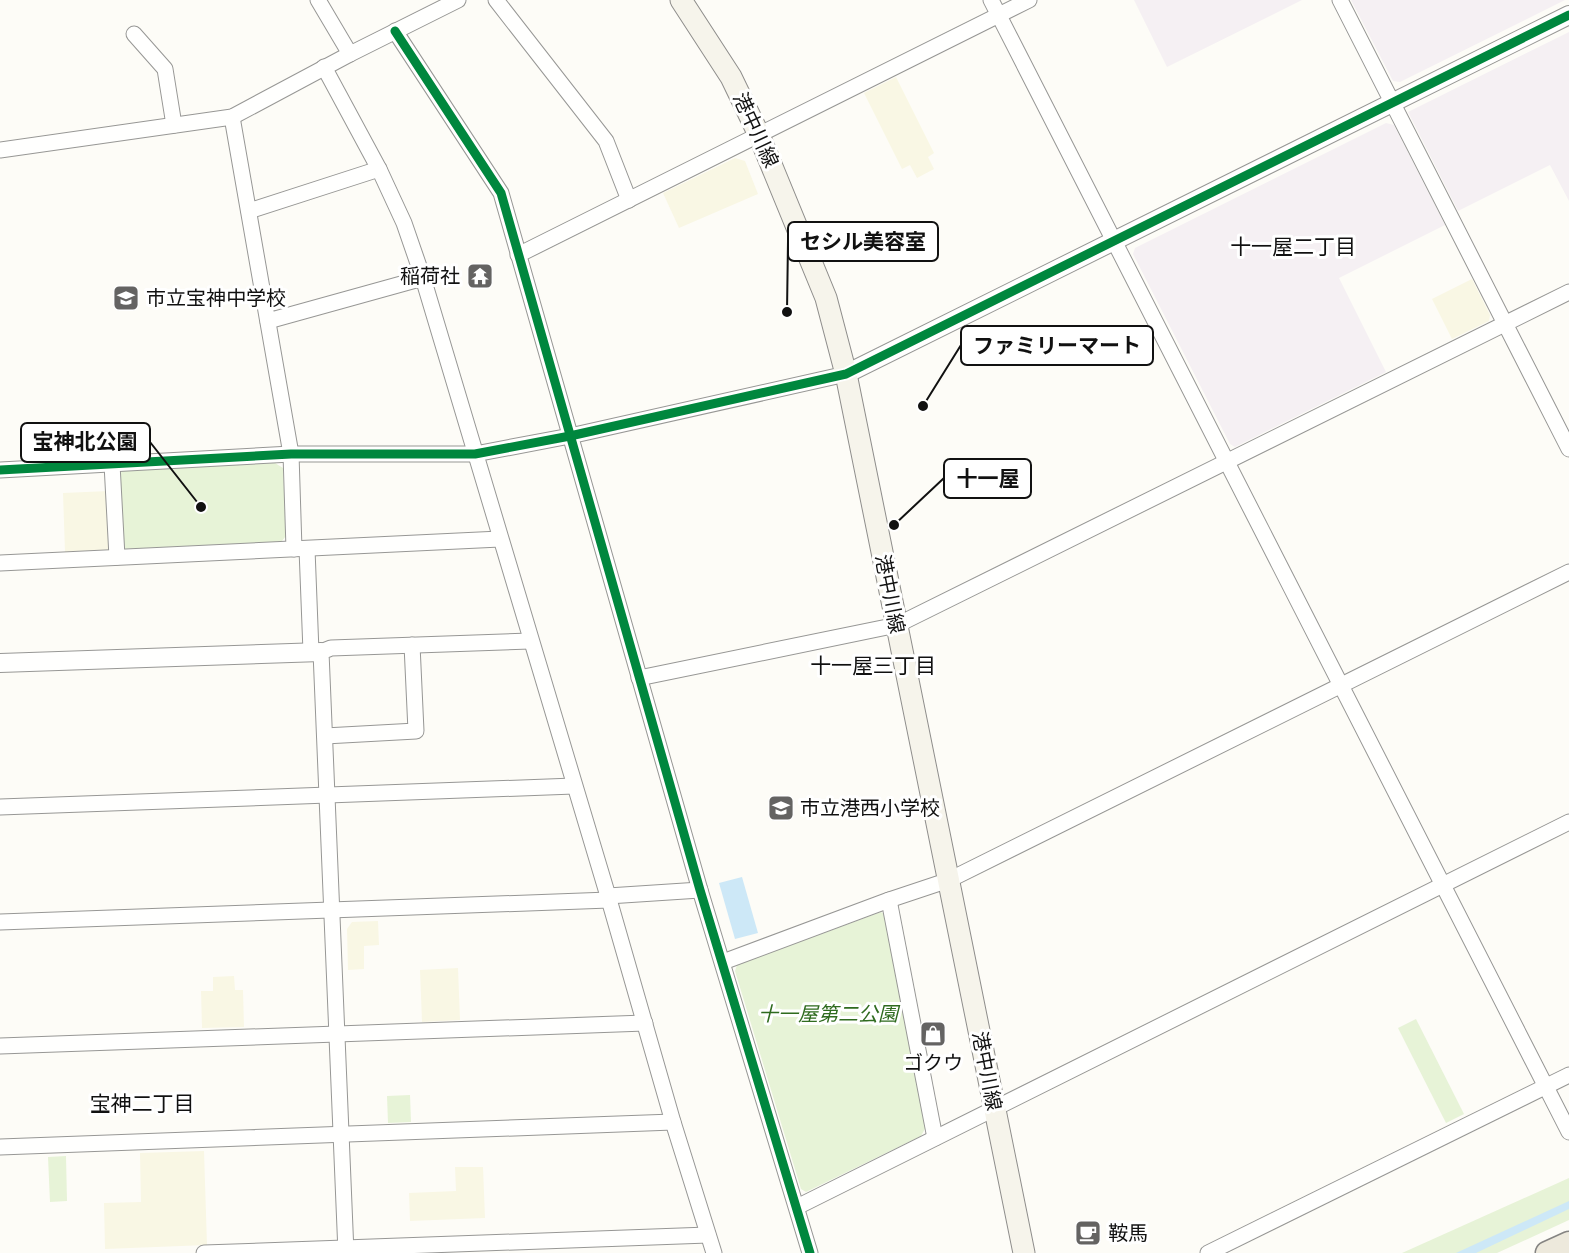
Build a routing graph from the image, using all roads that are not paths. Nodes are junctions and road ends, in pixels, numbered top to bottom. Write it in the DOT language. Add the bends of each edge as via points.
graph roads {
  1 [pos="318,0"];
  2 [pos="458,0"];
  3 [pos="496,0"];
  4 [pos="681,0"];
  5 [pos="991,0"];
  6 [pos="1029,0"];
  7 [pos="1340,0"];
  8 [pos="998,15"];
  9 [pos="1569,15"];
  10 [pos="395,31"];
  11 [pos="134,33"];
  12 [pos="350,54"];
  13 [pos="324,67"];
  14 [pos="1393,103"];
  15 [pos="232,117"];
  16 [pos="174,125"];
  17 [pos="759,135"];
  18 [pos="0,150"];
  19 [pos="379,169"];
  20 [pos="629,200"];
  21 [pos="249,211"];
  22 [pos="1114,241"];
  23 [pos="518,255"];
  24 [pos="423,278"];
  25 [pos="1569,292"];
  26 [pos="268,321"];
  27 [pos="1505,323"];
  28 [pos="846,374"];
  29 [pos="570,436"];
  30 [pos="1569,449"];
  31 [pos="291,454"];
  32 [pos="475,454"];
  33 [pos="1227,461"];
  34 [pos="112,464"];
  35 [pos="0,470"];
  36 [pos="500,539"];
  37 [pos="300,549"];
  38 [pos="117,557"];
  39 [pos="0,563"];
  40 [pos="1569,572"];
  41 [pos="897,625"];
  42 [pos="530,641"];
  43 [pos="412,645"];
  44 [pos="316,652"];
  45 [pos="0,663"];
  46 [pos="639,678"];
  47 [pos="1341,685"];
  48 [pos="325,736"];
  49 [pos="574,786"];
  50 [pos="327,794"];
  51 [pos="0,807"];
  52 [pos="1569,822"];
  53 [pos="949,880"];
  54 [pos="1443,885"];
  55 [pos="700,890"];
  56 [pos="608,898"];
  57 [pos="889,900"];
  58 [pos="331,910"];
  59 [pos="0,922"];
  60 [pos="723,962"];
  61 [pos="645,1023"];
  62 [pos="337,1034"];
  63 [pos="0,1046"];
  64 [pos="1569,1075"];
  65 [pos="1546,1086"];
  66 [pos="994,1108"];
  67 [pos="673,1122"];
  68 [pos="1569,1132"];
  69 [pos="341,1133"];
  70 [pos="935,1138"];
  71 [pos="0,1147"];
  72 [pos="797,1207"];
  73 [pos="708,1235"];
  74 [pos="1569,1243"];
  75 [pos="346,1250"];
  76 [pos="204,1253"];
  77 [pos="714,1253"];
  78 [pos="810,1253"];
  79 [pos="1024,1253"];
  80 [pos="1208,1253"];
  81 [pos="1547,1253"];
  1 -- 12 [label="street"];
  2 -- 10 [label="street"];
  3 -- 20 [label="street" via="606,141"];
  4 -- 17 [label="main road, 港中川線" via="731,77"];
  5 -- 8 [label="street"];
  6 -- 8 [label="street"];
  7 -- 14 [label="street"];
  8 -- 17 [label="street"];
  8 -- 22 [label="street"];
  9 -- 14 [label="street"];
  10 -- 12 [label="street"];
  10 -- 23 [label="street" via="501,193"];
  11 -- 16 [label="street" via="165,69"];
  12 -- 13 [label="street"];
  13 -- 15 [label="street"];
  13 -- 19 [label="street"];
  14 -- 22 [label="street"];
  14 -- 27 [label="street"];
  15 -- 16 [label="street"];
  15 -- 21 [label="street"];
  16 -- 18 [label="street"];
  17 -- 20 [label="street"];
  17 -- 28 [label="main road, 港中川線" via="826,298"];
  19 -- 21 [label="street"];
  19 -- 24 [label="street"];
  20 -- 23 [label="street"];
  21 -- 26 [label="street"];
  22 -- 28 [label="street"];
  22 -- 33 [label="street"];
  23 -- 29 [label="street"];
  24 -- 26 [label="street"];
  24 -- 32 [label="street"];
  25 -- 27 [label="street"];
  26 -- 31 [label="street"];
  27 -- 30 [label="street"];
  27 -- 33 [label="street"];
  28 -- 29 [label="street"];
  28 -- 41 [label="main road, 港中川線"];
  29 -- 32 [label="street"];
  29 -- 46 [label="street"];
  31 -- 32 [label="street"];
  31 -- 34 [label="street"];
  31 -- 37 [label="street"];
  32 -- 36 [label="street"];
  33 -- 41 [label="street"];
  33 -- 47 [label="street"];
  34 -- 35 [label="street"];
  34 -- 38 [label="street"];
  36 -- 37 [label="street"];
  36 -- 42 [label="street"];
  37 -- 38 [label="street"];
  37 -- 44 [label="street"];
  38 -- 39 [label="street"];
  40 -- 47 [label="street"];
  41 -- 46 [label="street"];
  41 -- 53 [label="main road, 港中川線"];
  42 -- 43 [label="street"];
  42 -- 49 [label="street"];
  43 -- 44 [label="street"];
  43 -- 48 [label="street" via="416,731"];
  44 -- 45 [label="street"];
  44 -- 48 [label="street"];
  46 -- 55 [label="street"];
  47 -- 53 [label="street"];
  47 -- 54 [label="street"];
  48 -- 50 [label="street"];
  49 -- 50 [label="street"];
  49 -- 56 [label="street"];
  50 -- 51 [label="street"];
  50 -- 58 [label="street"];
  52 -- 54 [label="street"];
  53 -- 57 [label="street"];
  53 -- 66 [label="main road, 港中川線"];
  54 -- 65 [label="street"];
  54 -- 66 [label="street"];
  55 -- 56 [label="street"];
  55 -- 60 [label="street"];
  56 -- 58 [label="street"];
  56 -- 61 [label="street"];
  57 -- 60 [label="street"];
  57 -- 70 [label="street"];
  58 -- 59 [label="street"];
  58 -- 62 [label="street"];
  60 -- 72 [label="street"];
  61 -- 62 [label="street"];
  61 -- 67 [label="street"];
  62 -- 63 [label="street"];
  62 -- 69 [label="street"];
  64 -- 65 [label="street"];
  65 -- 68 [label="street"];
  65 -- 80 [label="street"];
  66 -- 70 [label="street"];
  66 -- 79 [label="main road, 港中川線"];
  67 -- 69 [label="street"];
  67 -- 73 [label="street"];
  69 -- 71 [label="street"];
  69 -- 75 [label="street"];
  70 -- 72 [label="street"];
  72 -- 78 [label="street"];
  73 -- 75 [label="street"];
  73 -- 77 [label="street"];
  74 -- 81 [label="main road"];
  75 -- 76 [label="street"];
}
